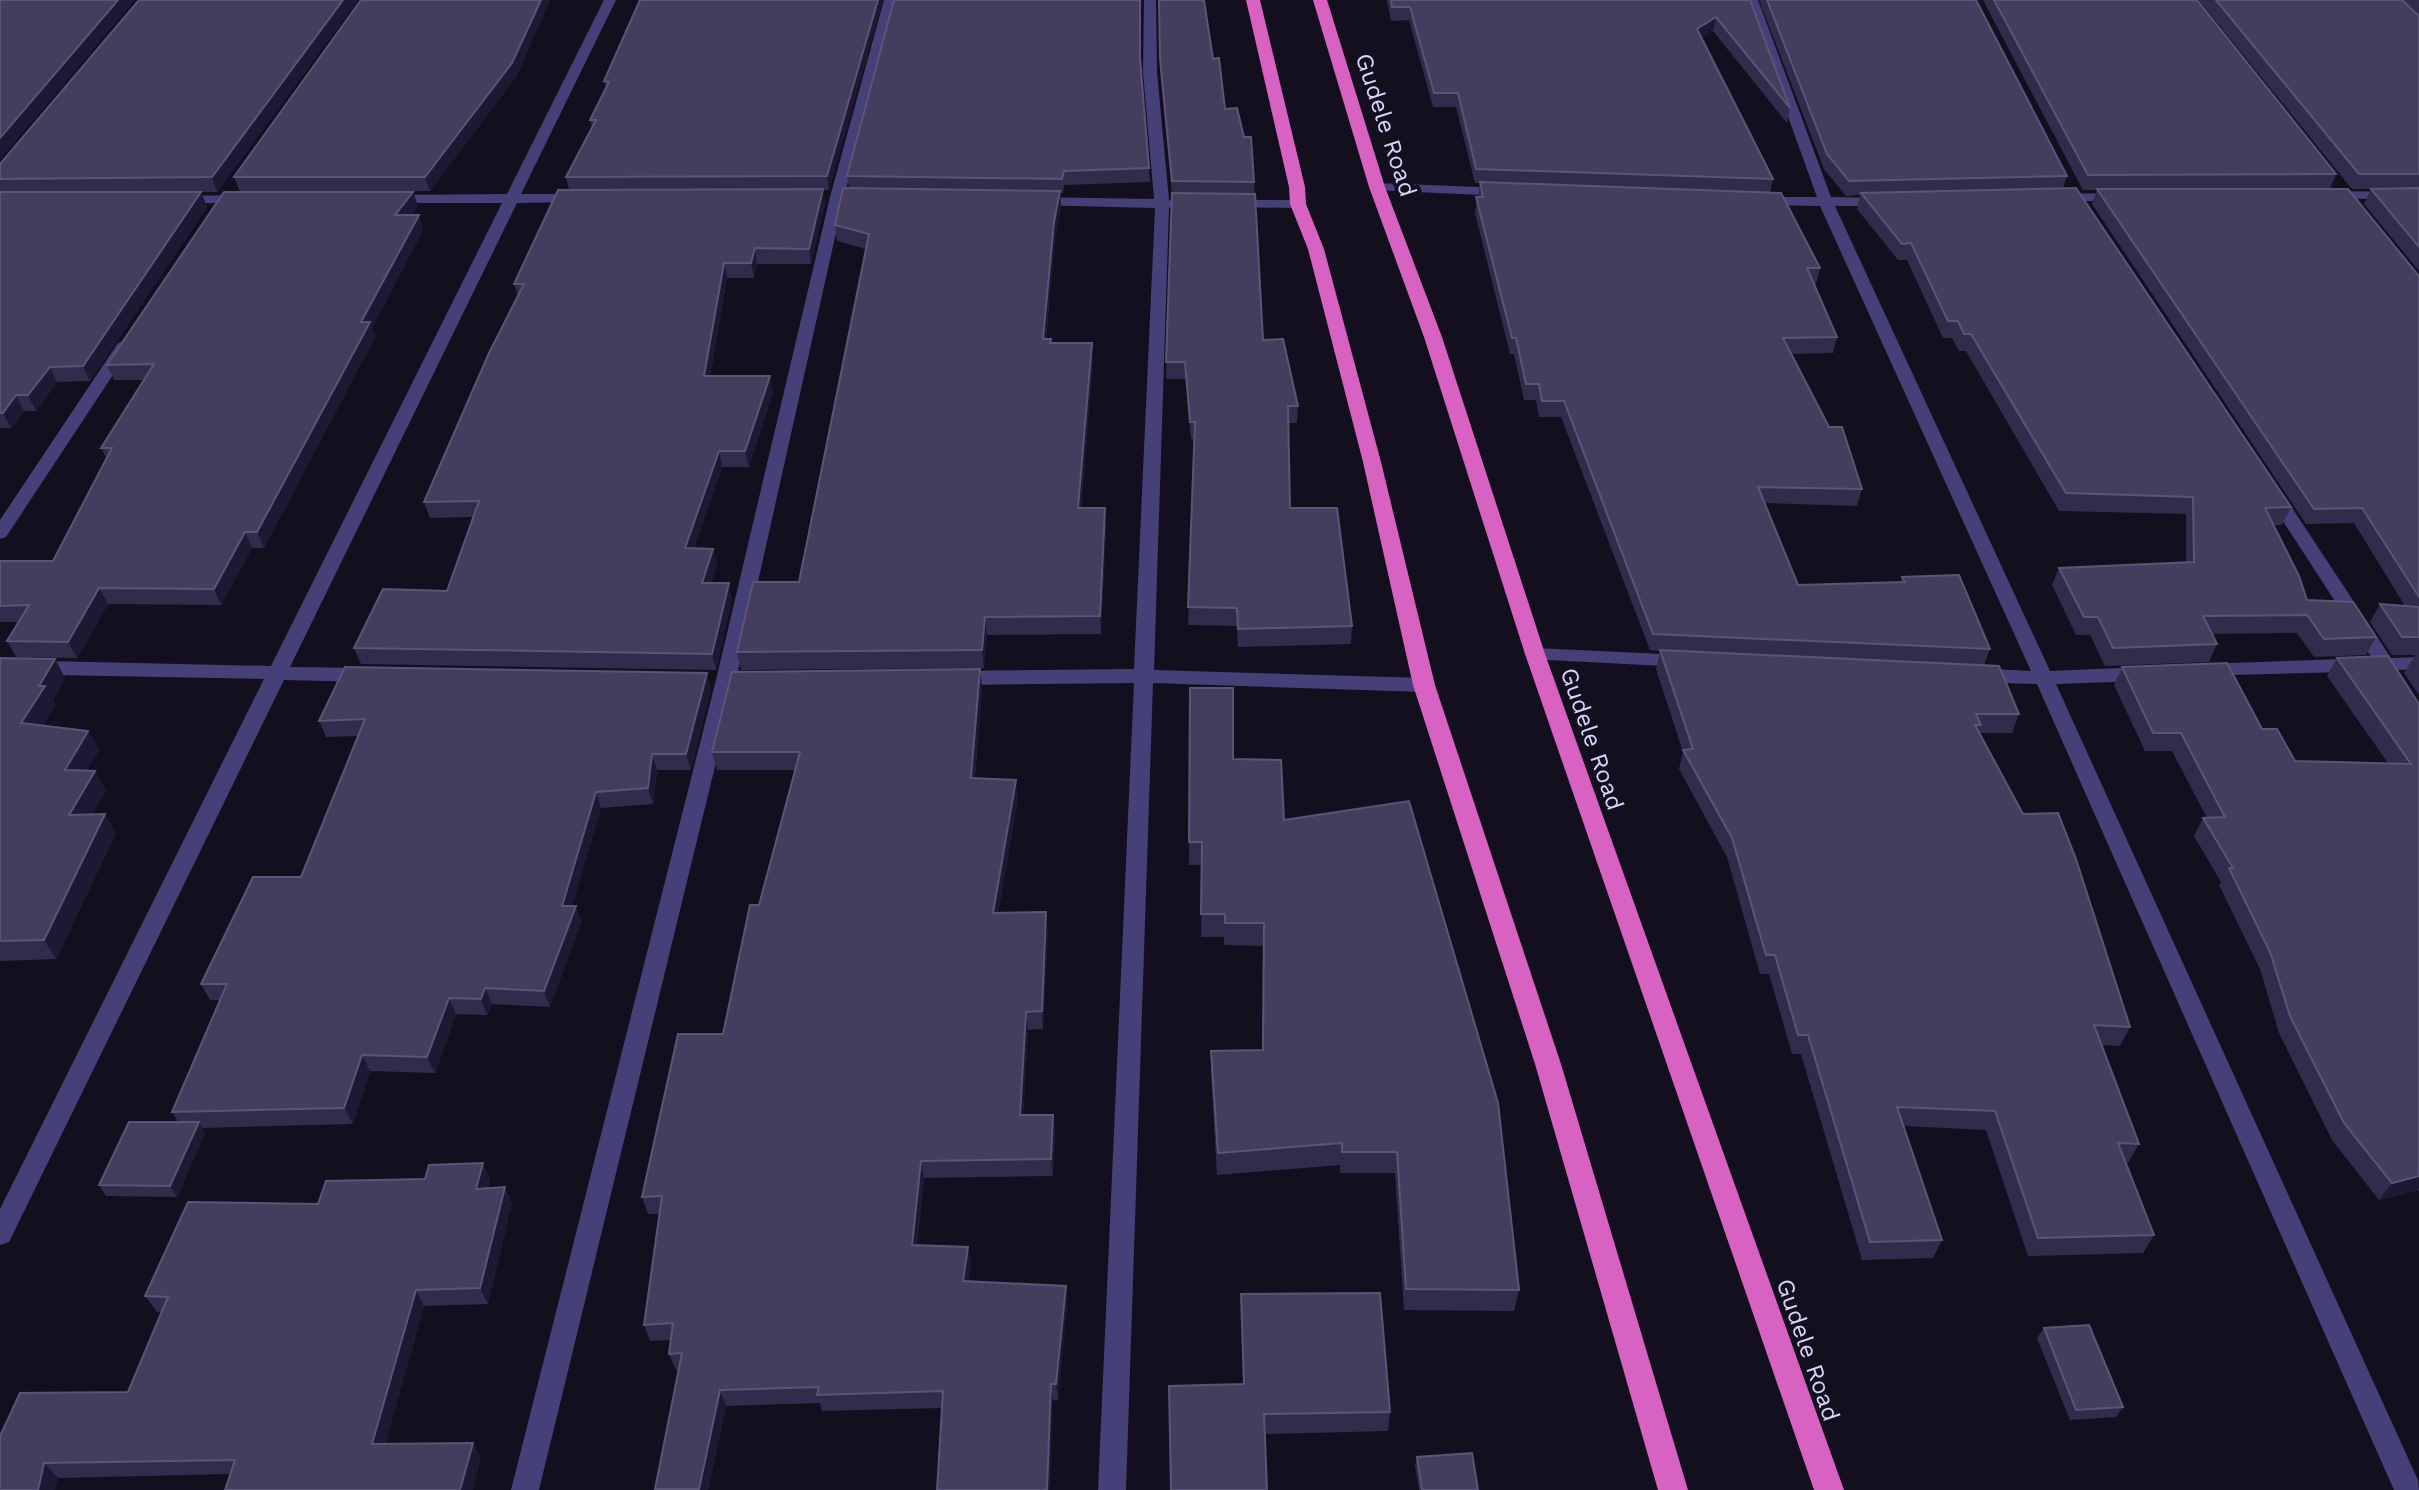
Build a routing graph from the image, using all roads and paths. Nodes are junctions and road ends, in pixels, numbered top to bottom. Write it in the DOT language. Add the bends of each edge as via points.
graph roads {
  1 [pos="610,0"];
  2 [pos="890,0"];
  3 [pos="1150,0"];
  4 [pos="1253,0"];
  5 [pos="1320,0"];
  6 [pos="1752,0"];
  7 [pos="1377,187"];
  8 [pos="2340,188"];
  9 [pos="1516,192"];
  10 [pos="2313,195"];
  11 [pos="2419,196"];
  12 [pos="2139,197"];
  13 [pos="604,198"];
  14 [pos="2045,198"];
  15 [pos="268,199"];
  16 [pos="374,199"];
  17 [pos="511,199"];
  18 [pos="159,200"];
  19 [pos="1748,200"];
  20 [pos="1022,201"];
  21 [pos="1904,201"];
  22 [pos="1826,203"];
  23 [pos="1162,204"];
  24 [pos="1298,204"];
  25 [pos="2364,217"];
  26 [pos="137,328"];
  27 [pos="2268,483"];
  28 [pos="0,533"];
  29 [pos="1535,654"];
  30 [pos="1710,662"];
  31 [pos="2385,663"];
  32 [pos="2419,663"];
  33 [pos="0,667"];
  34 [pos="278,674"];
  35 [pos="1949,674"];
  36 [pos="386,675"];
  37 [pos="1142,676"];
  38 [pos="942,678"];
  39 [pos="2044,678"];
  40 [pos="2398,684"];
  41 [pos="1424,685"];
  42 [pos="0,1234"];
  43 [pos="525,1490"];
  44 [pos="1112,1490"];
  45 [pos="1673,1490"];
  46 [pos="1829,1490"];
  47 [pos="2408,1490"];
  1 -- 17 [label="street"];
  2 -- 43 [label="street" via="837,197 726,680"];
  3 -- 23 [label="street" via="1150,72"];
  4 -- 24 [label="highway"];
  5 -- 7 [label="highway, Gudele Road"];
  6 -- 22 [label="street"];
  7 -- 9 [label="street"];
  7 -- 29 [label="highway, Gudele Road" via="1433,337"];
  8 -- 10 [label="street"];
  8 -- 11 [label="street"];
  8 -- 25 [label="street"];
  12 -- 14 [label="street"];
  13 -- 17 [label="street"];
  15 -- 18 [label="street"];
  16 -- 17 [label="street"];
  17 -- 34 [label="street"];
  19 -- 22 [label="street"];
  20 -- 23 [label="street"];
  21 -- 22 [label="street"];
  22 -- 39 [label="street"];
  23 -- 24 [label="street"];
  23 -- 37 [label="street"];
  24 -- 41 [label="highway" via="1316,249 1372,462"];
  26 -- 28 [label="street"];
  27 -- 31 [label="street"];
  29 -- 30 [label="street"];
  29 -- 46 [label="highway, Gudele Road"];
  31 -- 32 [label="street"];
  31 -- 39 [label="street"];
  31 -- 40 [label="street"];
  33 -- 34 [label="street"];
  34 -- 36 [label="street"];
  34 -- 42 [label="street"];
  35 -- 39 [label="street"];
  37 -- 38 [label="street"];
  37 -- 41 [label="street"];
  37 -- 44 [label="street"];
  39 -- 47 [label="street"];
  41 -- 45 [label="highway" via="1548,1064"];
}
